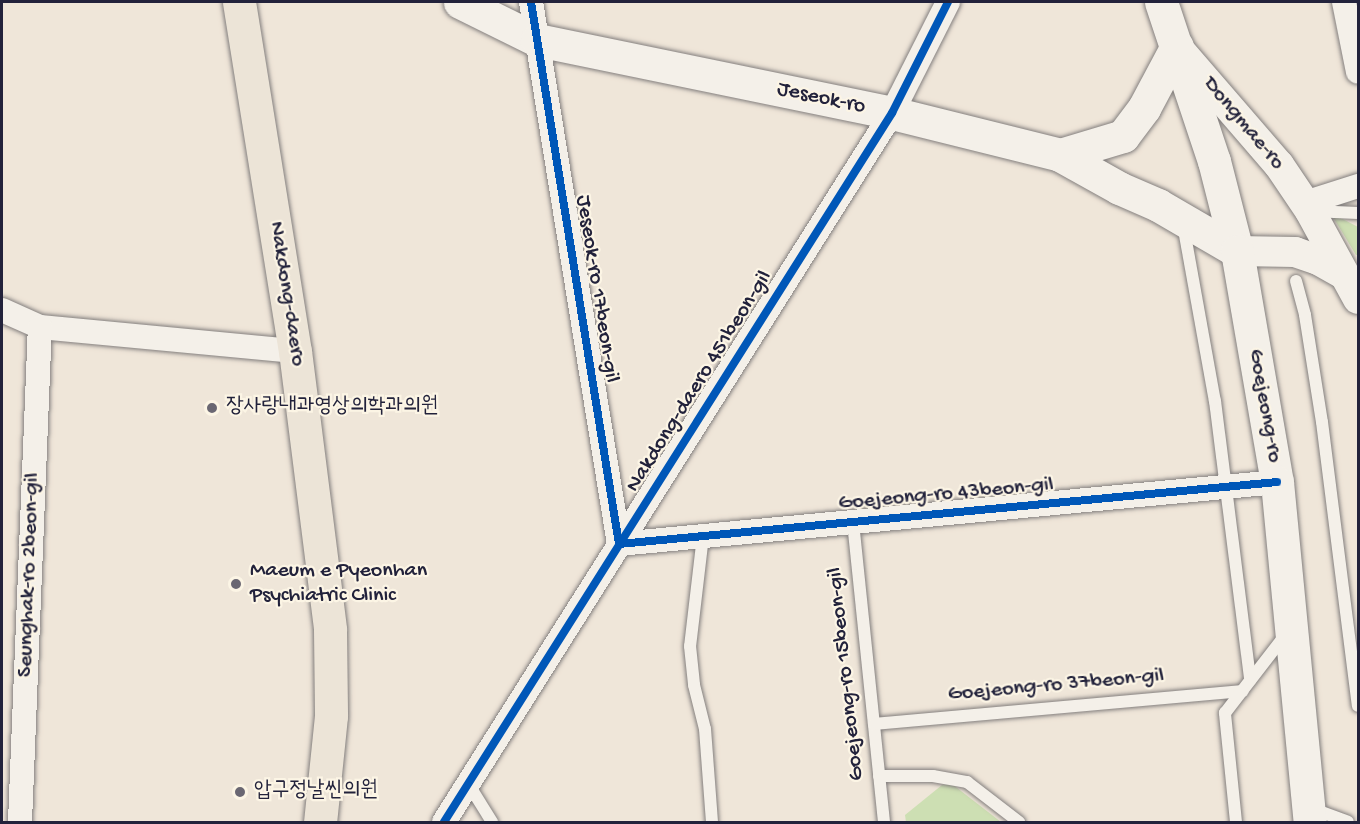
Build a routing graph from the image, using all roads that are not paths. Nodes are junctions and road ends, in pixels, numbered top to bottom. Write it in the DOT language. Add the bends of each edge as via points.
graph roads {
  1 [pos="239,2"];
  2 [pos="460,2"];
  3 [pos="531,2"];
  4 [pos="948,2"];
  5 [pos="1161,2"];
  6 [pos="1344,2"];
  7 [pos="537,40"];
  8 [pos="1177,46"];
  9 [pos="1359,72"];
  10 [pos="892,113"];
  11 [pos="1060,155"];
  12 [pos="1359,186"];
  13 [pos="1307,207"];
  14 [pos="1359,213"];
  15 [pos="1182,220"];
  16 [pos="1237,251"];
  17 [pos="1296,281"];
  18 [pos="1351,287"];
  19 [pos="2,310"];
  20 [pos="40,327"];
  21 [pos="295,351"];
  22 [pos="1277,482"];
  23 [pos="1224,486"];
  24 [pos="852,522"];
  25 [pos="703,536"];
  26 [pos="619,544"];
  27 [pos="1293,626"];
  28 [pos="1246,685"];
  29 [pos="1359,705"];
  30 [pos="874,724"];
  31 [pos="879,776"];
  32 [pos="469,785"];
  33 [pos="1309,815"];
  34 [pos="317,816"];
  35 [pos="21,822"];
  36 [pos="444,822"];
  37 [pos="492,822"];
  38 [pos="712,822"];
  39 [pos="883,822"];
  40 [pos="1019,822"];
  41 [pos="1236,822"];
  42 [pos="1348,822"];
  1 -- 21 [label="main road, Nakdong-daero"];
  2 -- 7 [label="main road, Jeseok-ro"];
  3 -- 7 [label="street, Jeseok-ro 17beon-gil"];
  4 -- 10 [label="street, Nakdong-daero 451beon-gil"];
  5 -- 8 [label="main road, Goejeong-ro"];
  6 -- 9 [label="street"];
  7 -- 10 [label="main road, Jeseok-ro"];
  7 -- 26 [label="street, Jeseok-ro 17beon-gil"];
  8 -- 11 [label="main road" via="1144,108 1123,136"];
  8 -- 13 [label="street, Dongmae-ro" via="1279,165"];
  8 -- 16 [label="main road, Goejeong-ro" via="1215,161"];
  10 -- 11 [label="main road, Jeseok-ro"];
  10 -- 26 [label="street, Nakdong-daero 451beon-gil"];
  11 -- 15 [label="main road, Jeseok-ro"];
  12 -- 13 [label="street"];
  13 -- 14 [label="lane"];
  13 -- 18 [label="street, Dongmae-ro"];
  15 -- 16 [label="main road, Jeseok-ro"];
  15 -- 23 [label="lane" via="1215,401"];
  16 -- 18 [label="street" via="1295,252 1318,260"];
  16 -- 22 [label="main road, Goejeong-ro"];
  17 -- 29 [label="lane" via="1322,422"];
  19 -- 20 [label="street"];
  20 -- 21 [label="street"];
  20 -- 35 [label="street, Seunghak-ro 2beon-gil"];
  21 -- 34 [label="main road, Nakdong-daero" via="330,630 331,716"];
  22 -- 23 [label="street, Goejeong-ro 43beon-gil"];
  22 -- 27 [label="main road, Goejeong-ro"];
  23 -- 24 [label="street, Goejeong-ro 43beon-gil"];
  23 -- 28 [label="lane"];
  24 -- 25 [label="street, Goejeong-ro 43beon-gil"];
  24 -- 30 [label="lane, Goejeong-ro 15beon-gil"];
  25 -- 26 [label="street, Goejeong-ro 43beon-gil"];
  25 -- 38 [label="lane" via="690,646 705,729"];
  26 -- 32 [label="street, Nakdong-daero 451beon-gil"];
  27 -- 28 [label="lane"];
  27 -- 33 [label="main road, Goejeong-ro"];
  28 -- 30 [label="lane, Goejeong-ro 37beon-gil"];
  28 -- 41 [label="lane" via="1225,713"];
  30 -- 31 [label="lane, Goejeong-ro 15beon-gil"];
  31 -- 39 [label="lane, Goejeong-ro 15beon-gil"];
  31 -- 40 [label="lane" via="933,776 967,782"];
  32 -- 36 [label="street, Nakdong-daero 451beon-gil"];
  32 -- 37 [label="lane"];
  33 -- 42 [label="lane"];
}
